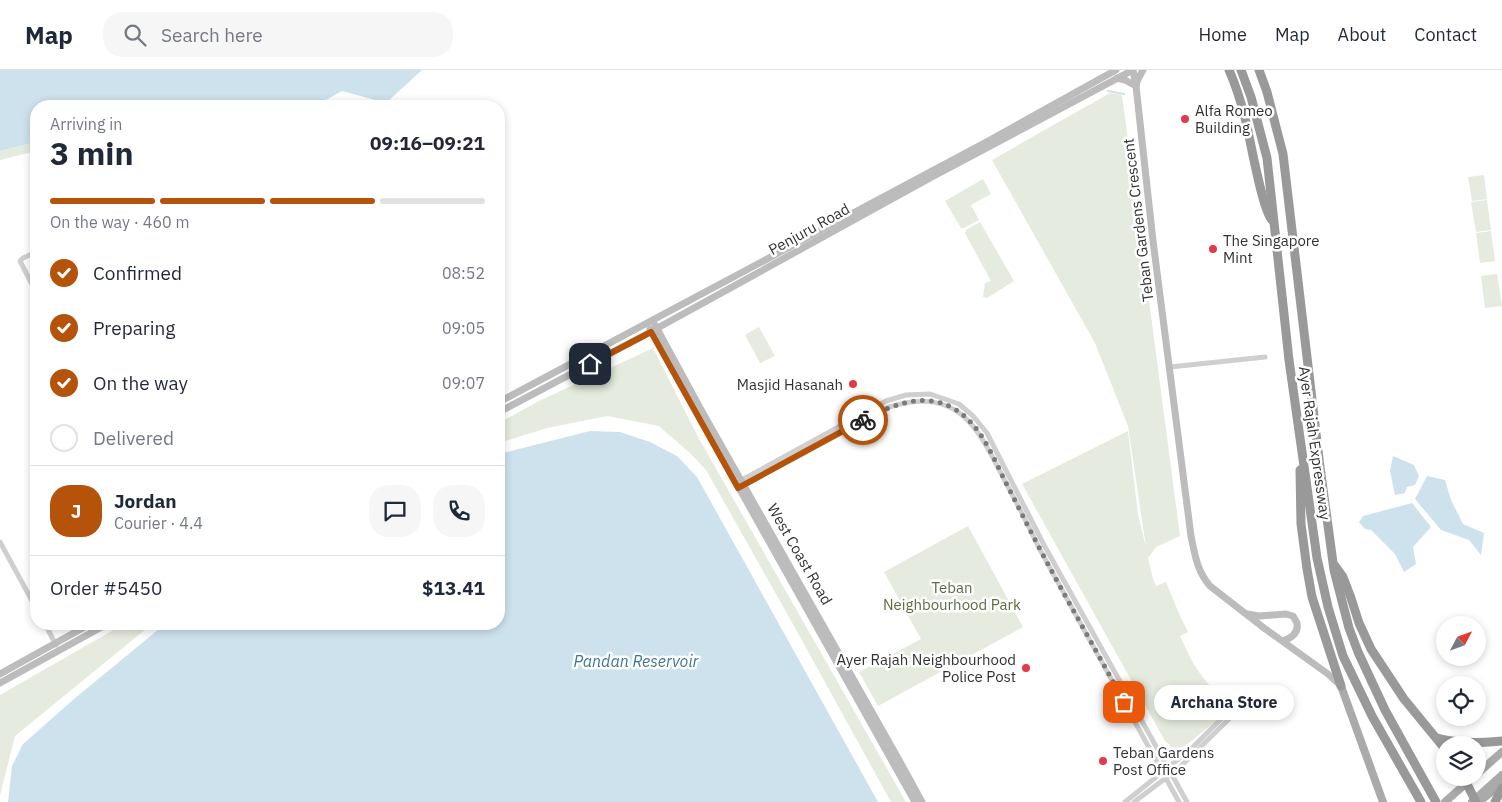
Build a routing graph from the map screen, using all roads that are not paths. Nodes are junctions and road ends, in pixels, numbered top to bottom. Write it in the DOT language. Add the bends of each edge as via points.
graph roads {
  1 [pos="1116,70"];
  2 [pos="1133,70"];
  3 [pos="1143,70"];
  4 [pos="1229,70"];
  5 [pos="1241,70"];
  6 [pos="1259,70"];
  7 [pos="1117,78"];
  8 [pos="1136,86"];
  9 [pos="911,185"];
  10 [pos="1274,222"];
  11 [pos="30,255"];
  12 [pos="30,280"];
  13 [pos="649,322"];
  14 [pos="654,330"];
  15 [pos="1265,357"];
  16 [pos="1170,367"];
  17 [pos="505,399"];
  18 [pos="505,409"];
  19 [pos="1298,427"];
  20 [pos="740,484"];
  21 [pos="0,542"];
  22 [pos="1041,546"];
  23 [pos="1332,562"];
  24 [pos="30,597"];
  25 [pos="1246,614"];
  26 [pos="48,630"];
  27 [pos="81,630"];
  28 [pos="93,630"];
  29 [pos="1283,641"];
  30 [pos="57,646"];
  31 [pos="0,674"];
  32 [pos="0,683"];
  33 [pos="1341,686"];
  34 [pos="1436,737"];
  35 [pos="1502,741"];
  36 [pos="1486,743"];
  37 [pos="1502,752"];
  38 [pos="1486,766"];
  39 [pos="1168,768"];
  40 [pos="1172,774"];
  41 [pos="1502,774"];
  42 [pos="1164,776"];
  43 [pos="1502,784"];
  44 [pos="1460,786"];
  45 [pos="1469,786"];
  46 [pos="1502,788"];
  47 [pos="1420,800"];
  48 [pos="1474,801"];
  49 [pos="915,802"];
  50 [pos="922,802"];
  51 [pos="1126,802"];
  52 [pos="1134,802"];
  53 [pos="1179,802"];
  54 [pos="1187,802"];
  55 [pos="1383,802"];
  56 [pos="1436,802"];
  57 [pos="1445,802"];
  58 [pos="1495,802"];
  1 -- 9 [label="main road, Penjuru Road"];
  2 -- 7 [label="main road, Penjuru Road"];
  2 -- 8 [label="main road, Teban Gardens Crescent"];
  3 -- 8 [label="main road"];
  4 -- 10 [label="highway" via="1245,116 1269,217"];
  5 -- 10 [label="highway, Ayer Rajah Expressway" via="1267,158"];
  6 -- 23 [label="highway, Ayer Rajah Expressway" via="1283,154"];
  7 -- 8 [label="main road"];
  7 -- 9 [label="main road, Penjuru Road"];
  8 -- 16 [label="main road, Teban Gardens Crescent"];
  9 -- 13 [label="main road, Penjuru Road"];
  9 -- 14 [label="main road, Penjuru Road"];
  10 -- 19 [label="highway, Ayer Rajah Expressway"];
  11 -- 12 [label="street" via="20,261"];
  13 -- 14 [label="main road, West Coast Road"];
  13 -- 17 [label="main road, Penjuru Road"];
  14 -- 18 [label="main road, Penjuru Road"];
  14 -- 20 [label="main road, West Coast Road"];
  15 -- 16 [label="street"];
  16 -- 25 [label="main road, Teban Gardens Crescent" via="1196,560 1210,586"];
  19 -- 33 [label="highway" via="1301,524 1306,565 1312,597"];
  19 -- 47 [label="highway, Ayer Rajah Expressway" via="1317,558 1343,656 1372,716"];
  20 -- 22 [label="street" via="886,401 906,395 930,394 959,404 986,432"];
  20 -- 49 [label="main road, West Coast Road"];
  20 -- 50 [label="main road, West Coast Road"];
  21 -- 24 [label="street"];
  22 -- 39 [label="street"];
  22 -- 42 [label="street"];
  23 -- 34 [label="highway" via="1343,577 1371,649 1404,699"];
  23 -- 56 [label="highway, Ayer Rajah Expressway" via="1358,652 1385,710"];
  25 -- 29 [label="main road, Teban Gardens Crescent"];
  25 -- 29 [label="main road" via="1293,616 1297,623 1296,631"];
  26 -- 30 [label="street"];
  27 -- 30 [label="main road"];
  28 -- 30 [label="main road"];
  29 -- 33 [label="main road, Teban Gardens Crescent"];
  30 -- 31 [label="main road"];
  30 -- 32 [label="main road"];
  33 -- 55 [label="main road"];
  35 -- 36 [label="highway"];
  37 -- 38 [label="main road"];
  39 -- 40 [label="street"];
  39 -- 40 [label="street" via="1228,715 1229,719"];
  39 -- 42 [label="street"];
  40 -- 42 [label="street"];
  40 -- 54 [label="street"];
  41 -- 48 [label="main road"];
  42 -- 51 [label="street"];
  42 -- 52 [label="street"];
  42 -- 53 [label="street"];
  43 -- 48 [label="main road" via="1484,798"];
  44 -- 57 [label="main road"];
  45 -- 48 [label="highway"];
  46 -- 58 [label="highway"];
}
